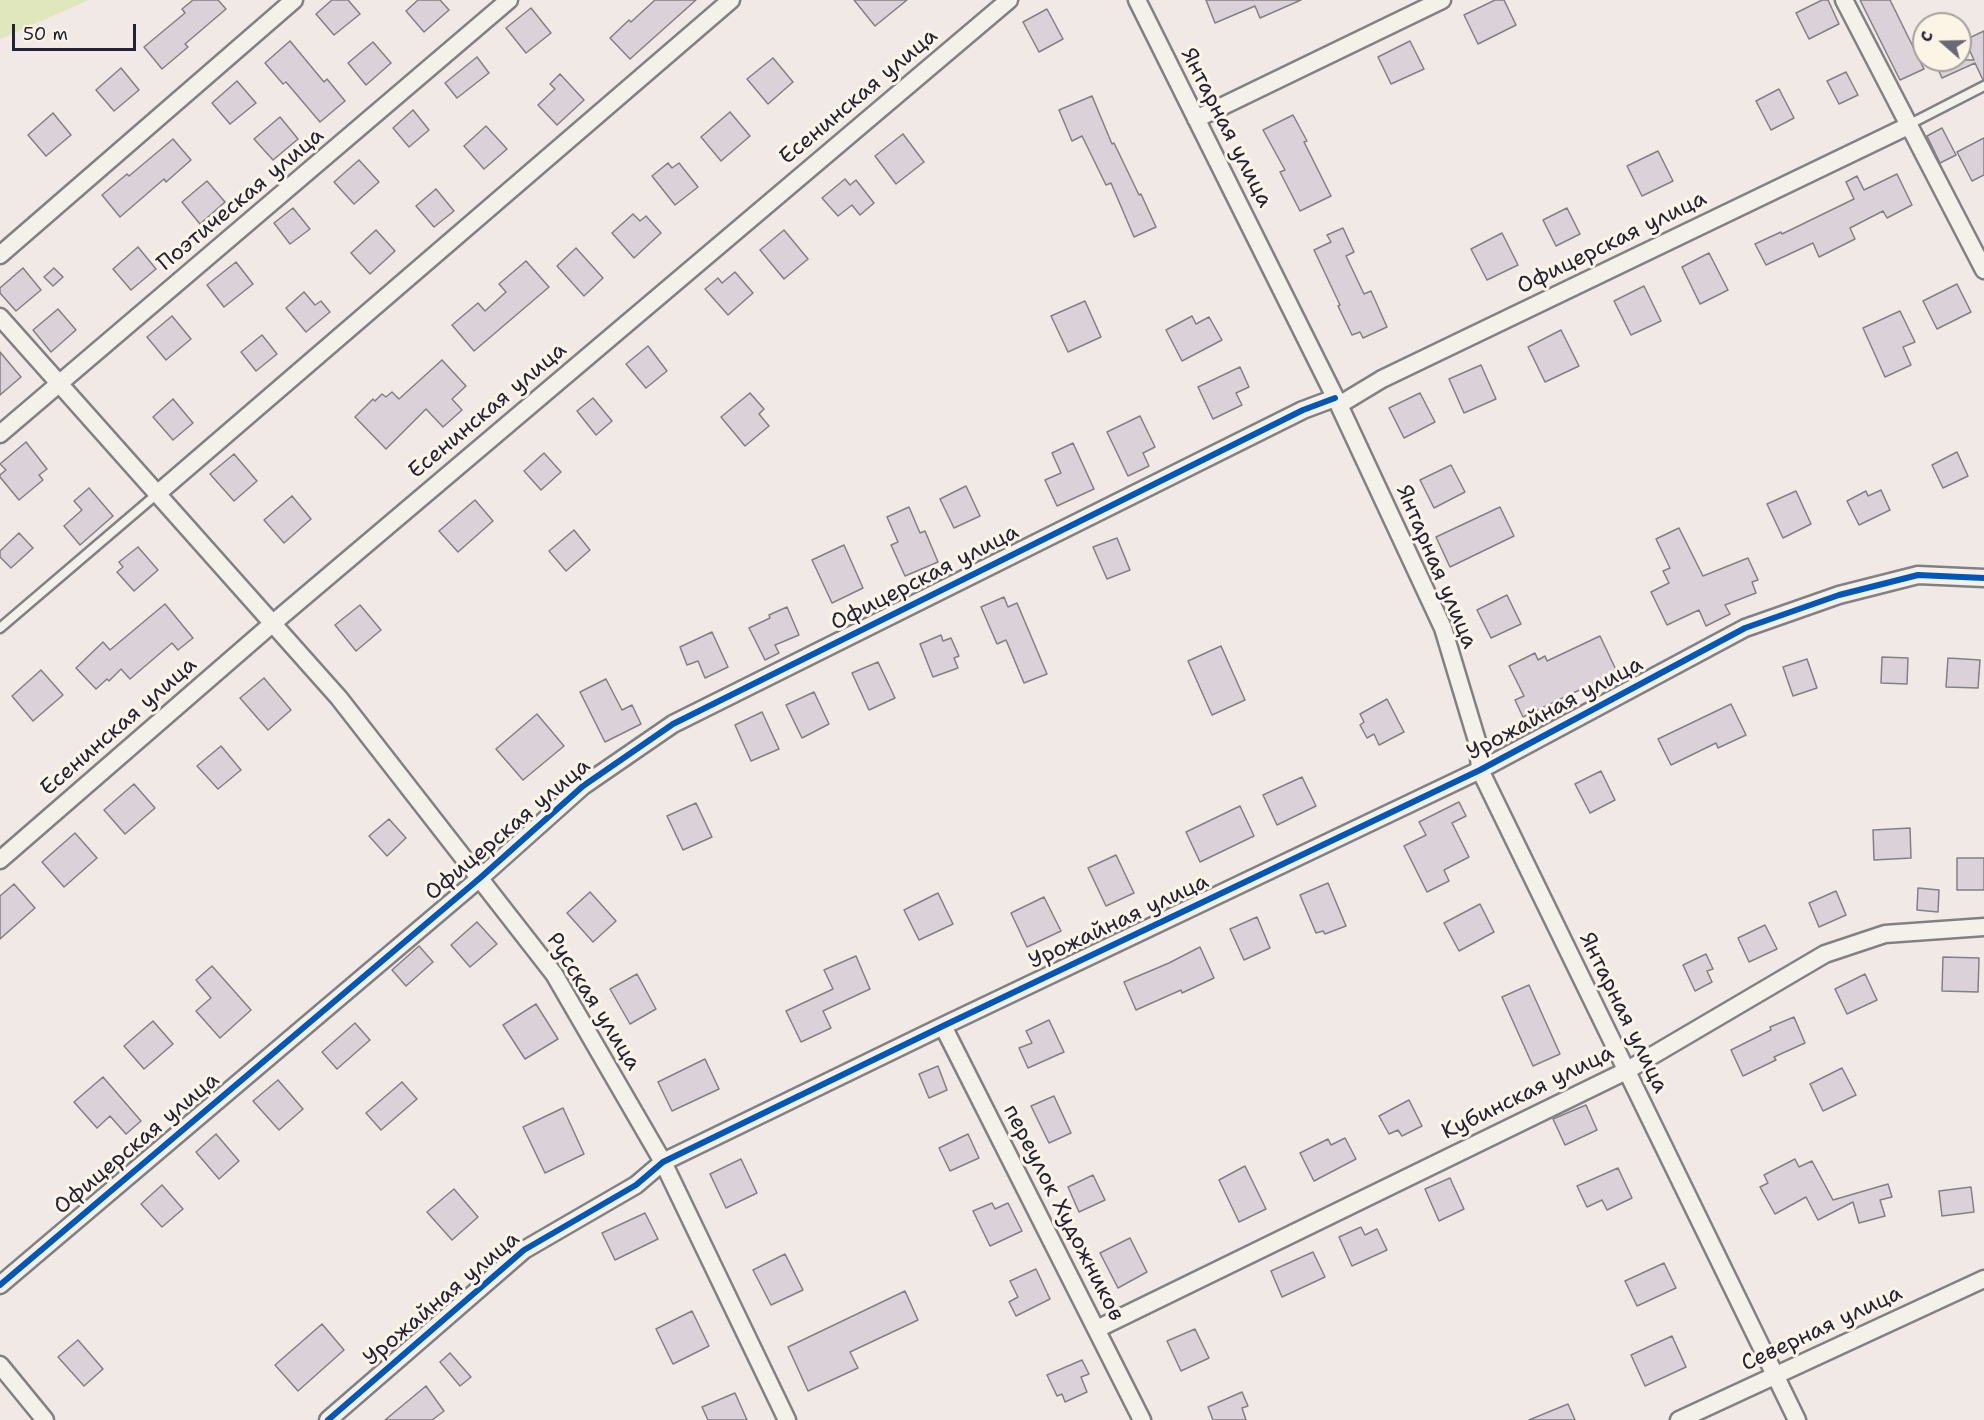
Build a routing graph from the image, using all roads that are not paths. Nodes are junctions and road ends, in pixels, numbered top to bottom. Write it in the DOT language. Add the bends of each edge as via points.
graph roads {
  1 [pos="294,0"];
  2 [pos="509,0"];
  3 [pos="731,0"];
  4 [pos="1009,0"];
  5 [pos="1137,0"];
  6 [pos="1442,0"];
  7 [pos="1844,0"];
  8 [pos="1984,86"];
  9 [pos="1196,119"];
  10 [pos="1908,126"];
  11 [pos="0,255"];
  12 [pos="1984,270"];
  13 [pos="0,317"];
  14 [pos="58,384"];
  15 [pos="1337,402"];
  16 [pos="0,434"];
  17 [pos="157,494"];
  18 [pos="1984,578"];
  19 [pos="272,624"];
  20 [pos="0,628"];
  21 [pos="1480,770"];
  22 [pos="0,860"];
  23 [pos="480,878"];
  24 [pos="1984,927"];
  25 [pos="943,1026"];
  26 [pos="1626,1071"];
  27 [pos="663,1162"];
  28 [pos="1984,1279"];
  29 [pos="0,1285"];
  30 [pos="1096,1329"];
  31 [pos="0,1365"];
  32 [pos="1775,1374"];
  33 [pos="45,1420"];
  34 [pos="328,1420"];
  35 [pos="787,1420"];
  36 [pos="1142,1420"];
  37 [pos="1679,1420"];
  38 [pos="1797,1420"];
  1 -- 11 [label="street"];
  2 -- 14 [label="street, Поэтическая улица"];
  3 -- 17 [label="street"];
  4 -- 19 [label="street, Есенинская улица"];
  5 -- 9 [label="street, Янтарная улица"];
  6 -- 9 [label="street"];
  7 -- 10 [label="street"];
  8 -- 10 [label="lane"];
  9 -- 15 [label="street, Янтарная улица"];
  10 -- 12 [label="street"];
  10 -- 15 [label="street, Офицерская улица"];
  13 -- 14 [label="street, Русская улица"];
  14 -- 16 [label="street, Поэтическая улица"];
  14 -- 17 [label="street, Русская улица"];
  15 -- 21 [label="street, Янтарная улица" via="1443,628 1478,744"];
  15 -- 23 [label="street, Офицерская улица" via="1302,410 673,724 583,786"];
  17 -- 19 [label="street, Русская улица"];
  17 -- 20 [label="lane"];
  18 -- 21 [label="street, Урожайная улица" via="1918,574 1839,595 1745,628"];
  19 -- 22 [label="street, Есенинская улица"];
  19 -- 23 [label="street, Русская улица" via="339,698"];
  21 -- 25 [label="street, Урожайная улица"];
  21 -- 26 [label="street, Янтарная улица"];
  23 -- 27 [label="street, Русская улица" via="554,974"];
  23 -- 29 [label="street, Офицерская улица"];
  24 -- 26 [label="street, Кубинская улица" via="1885,934 1825,954"];
  25 -- 27 [label="street, Урожайная улица"];
  25 -- 30 [label="street, переулок Художников"];
  26 -- 30 [label="street, Кубинская улица"];
  26 -- 32 [label="street, Янтарная улица"];
  27 -- 34 [label="street, Урожайная улица" via="636,1185 524,1250"];
  27 -- 35 [label="street, Русская улица"];
  28 -- 32 [label="street, Северная улица"];
  30 -- 36 [label="street, переулок Художников"];
  31 -- 33 [label="street"];
  32 -- 37 [label="street, Северная улица"];
  32 -- 38 [label="street, Янтарная улица"];
}
